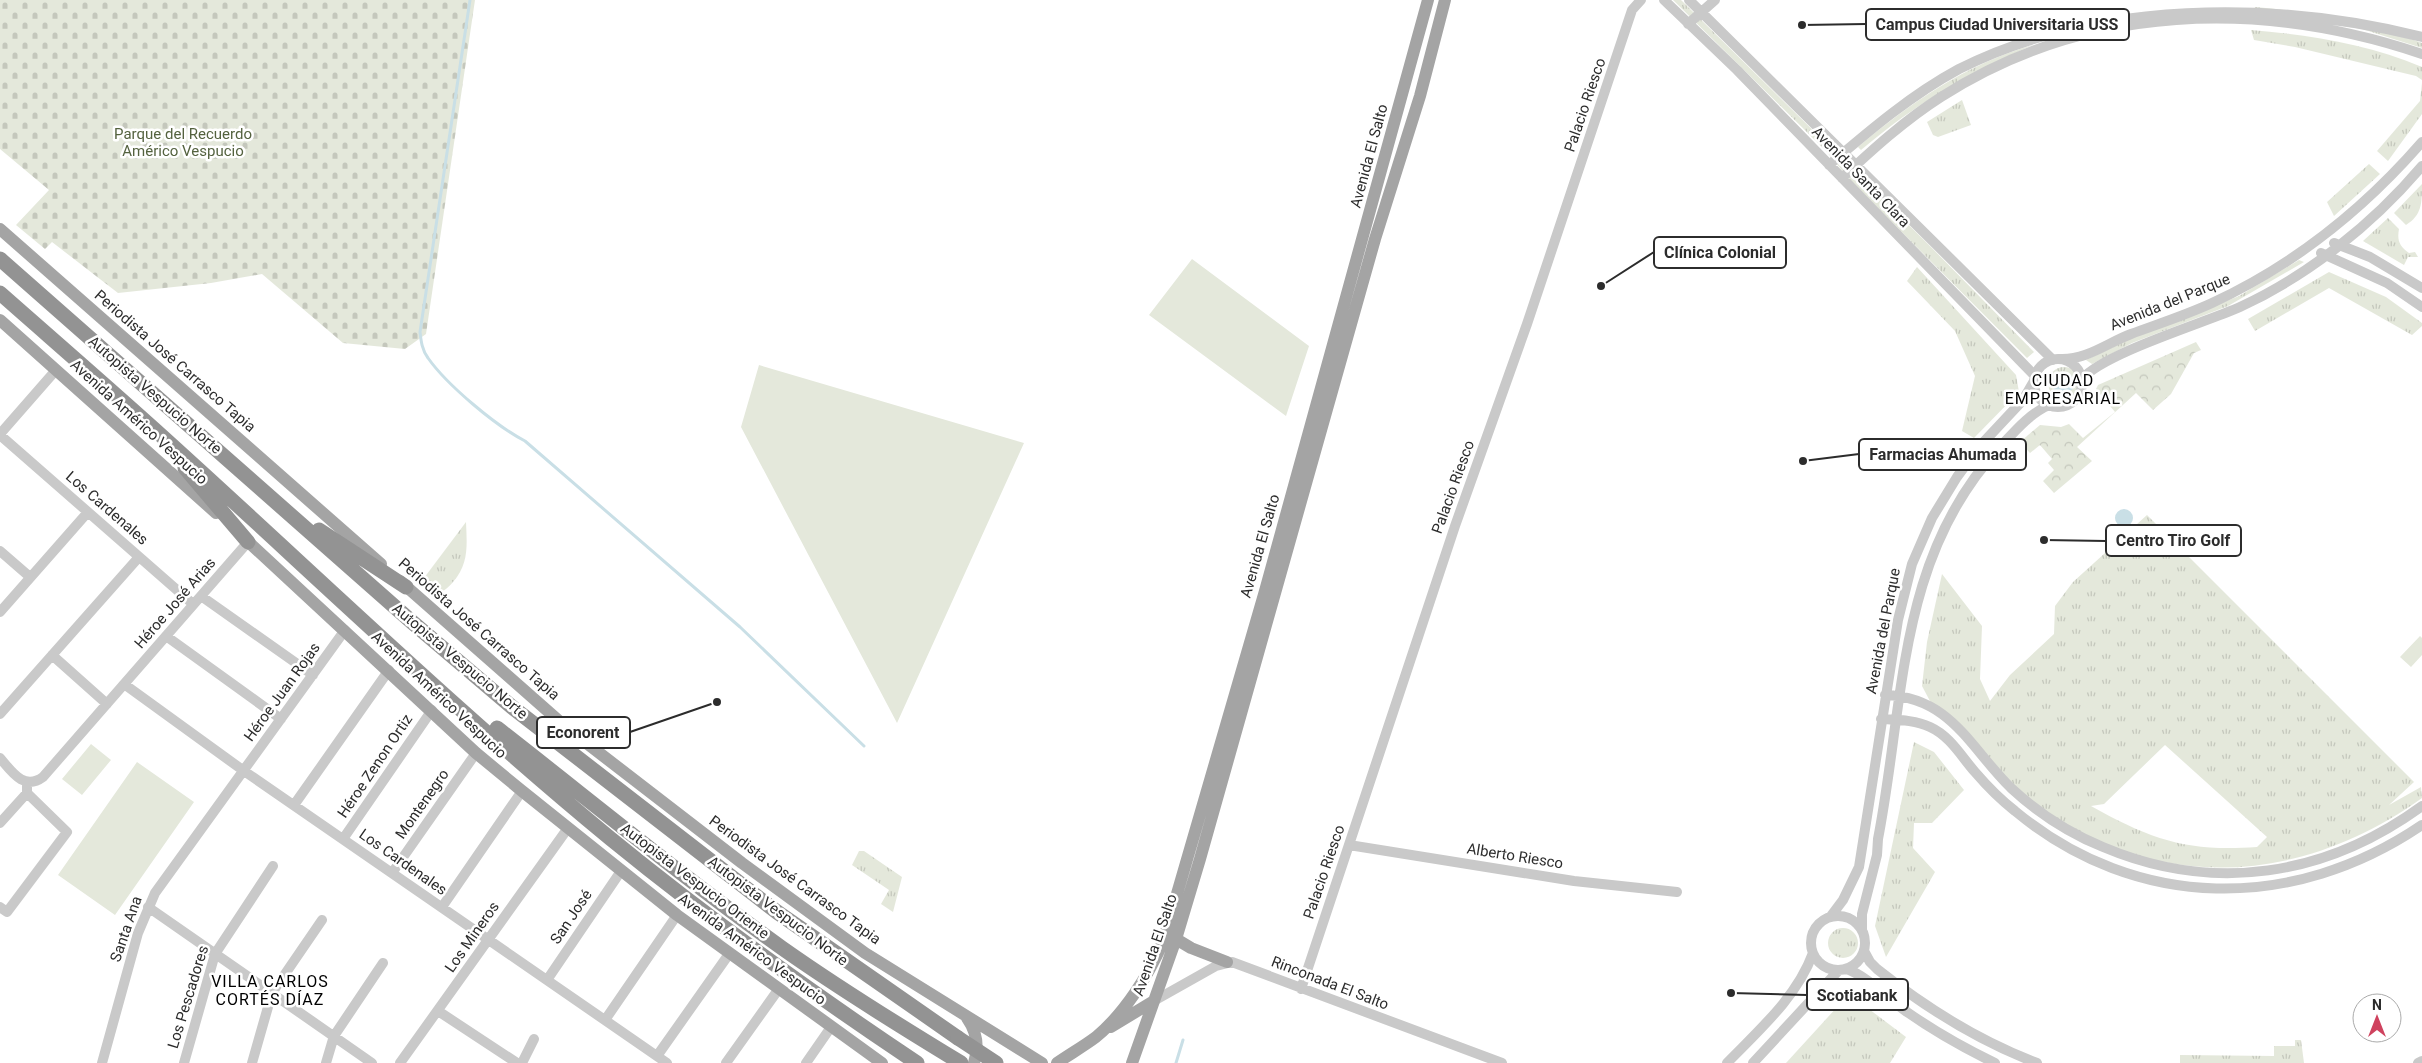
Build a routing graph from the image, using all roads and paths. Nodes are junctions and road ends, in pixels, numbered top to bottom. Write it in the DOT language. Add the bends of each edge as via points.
graph roads {
  1 [pos="1428,0"];
  2 [pos="1445,0"];
  3 [pos="1641,0"];
  4 [pos="1664,0"];
  5 [pos="1688,0"];
  6 [pos="1715,0"];
  7 [pos="2234,1"];
  8 [pos="2193,2"];
  9 [pos="2252,2"];
  10 [pos="2176,3"];
  11 [pos="2282,4"];
  12 [pos="2161,5"];
  13 [pos="1676,11"];
  14 [pos="1701,12"];
  15 [pos="2234,16"];
  16 [pos="2251,17"];
  17 [pos="1688,24"];
  18 [pos="2047,30"];
  19 [pos="2031,36"];
  20 [pos="2422,37"];
  21 [pos="2053,44"];
  22 [pos="2037,49"];
  23 [pos="2422,54"];
  24 [pos="2422,142"];
  25 [pos="1842,153"];
  26 [pos="1828,165"];
  27 [pos="1855,166"];
  28 [pos="2422,166"];
  29 [pos="1842,178"];
  30 [pos="0,229"];
  31 [pos="2321,238"];
  32 [pos="2338,245"];
  33 [pos="2310,247"];
  34 [pos="2325,255"];
  35 [pos="0,259"];
  36 [pos="2422,288"];
  37 [pos="0,293"];
  38 [pos="2422,307"];
  39 [pos="0,320"];
  40 [pos="2057,359"];
  41 [pos="56,370"];
  42 [pos="2034,378"];
  43 [pos="2082,379"];
  44 [pos="2049,405"];
  45 [pos="153,428"];
  46 [pos="0,434"];
  47 [pos="280,505"];
  48 [pos="88,512"];
  49 [pos="248,542"];
  50 [pos="0,551"];
  51 [pos="139,557"];
  52 [pos="30,577"];
  53 [pos="406,587"];
  54 [pos="201,596"];
  55 [pos="193,604"];
  56 [pos="0,612"];
  57 [pos="345,630"];
  58 [pos="166,636"];
  59 [pos="52,655"];
  60 [pos="389,670"];
  61 [pos="313,675"];
  62 [pos="124,684"];
  63 [pos="438,687"];
  64 [pos="1885,695"];
  65 [pos="1900,695"];
  66 [pos="107,704"];
  67 [pos="432,710"];
  68 [pos="0,714"];
  69 [pos="281,719"];
  70 [pos="1882,720"];
  71 [pos="1896,720"];
  72 [pos="476,752"];
  73 [pos="0,758"];
  74 [pos="244,770"];
  75 [pos="27,787"];
  76 [pos="522,791"];
  77 [pos="294,805"];
  78 [pos="2422,806"];
  79 [pos="2055,822"];
  80 [pos="0,823"];
  81 [pos="2422,825"];
  82 [pos="568,828"];
  83 [pos="2046,835"];
  84 [pos="2082,837"];
  85 [pos="343,839"];
  86 [pos="1349,845"];
  87 [pos="2072,850"];
  88 [pos="273,866"];
  89 [pos="621,870"];
  90 [pos="392,873"];
  91 [pos="2228,874"];
  92 [pos="2251,874"];
  93 [pos="2225,888"];
  94 [pos="2250,888"];
  95 [pos="1677,892"];
  96 [pos="148,907"];
  97 [pos="442,907"];
  98 [pos="4,910"];
  99 [pos="677,915"];
  100 [pos="1831,916"];
  101 [pos="322,920"];
  102 [pos="1862,929"];
  103 [pos="488,939"];
  104 [pos="1176,939"];
  105 [pos="1864,951"];
  106 [pos="1812,953"];
  107 [pos="215,954"];
  108 [pos="729,954"];
  109 [pos="1227,962"];
  110 [pos="383,963"];
  111 [pos="1843,969"];
  112 [pos="546,980"];
  113 [pos="1301,989"];
  114 [pos="778,990"];
  115 [pos="272,993"];
  116 [pos="1152,1002"];
  117 [pos="438,1010"];
  118 [pos="963,1015"];
  119 [pos="605,1020"];
  120 [pos="831,1027"];
  121 [pos="334,1036"];
  122 [pos="1096,1036"];
  123 [pos="534,1039"];
  124 [pos="657,1056"];
  125 [pos="2422,1062"];
  126 [pos="102,1063"];
  127 [pos="184,1063"];
  128 [pos="252,1063"];
  129 [pos="326,1063"];
  130 [pos="372,1063"];
  131 [pos="400,1063"];
  132 [pos="517,1063"];
  133 [pos="522,1063"];
  134 [pos="667,1063"];
  135 [pos="726,1063"];
  136 [pos="806,1063"];
  137 [pos="882,1063"];
  138 [pos="917,1063"];
  139 [pos="960,1063"];
  140 [pos="974,1063"];
  141 [pos="996,1063"];
  142 [pos="1042,1063"];
  143 [pos="1057,1063"];
  144 [pos="1132,1063"];
  145 [pos="1502,1063"];
  146 [pos="1727,1063"];
  147 [pos="1753,1063"];
  148 [pos="1994,1063"];
  149 [pos="2037,1063"];
  150 [pos="2418,1063"];
  1 -- 122 [label="main road, Avenida El Salto" via="1265,591 1166,933 1157,956 1137,989"];
  2 -- 104 [label="main road, Avenida El Salto"];
  3 -- 86 [label="street, Palacio Riesco" via="1632,10"];
  4 -- 13 [label="street, Avenida Santa Clara"];
  5 -- 13 [label="street"];
  5 -- 14 [label="street, Avenida Santa Clara"];
  6 -- 14 [label="street"];
  7 -- 15 [label="street"];
  8 -- 10 [label="street"];
  9 -- 16 [label="street"];
  11 -- 20 [label="street" via="2353,16"];
  12 -- 18 [label="street" via="2102,14"];
  13 -- 17 [label="street, Avenida Santa Clara"];
  14 -- 17 [label="street"];
  14 -- 25 [label="street, Avenida Santa Clara"];
  15 -- 16 [label="street"];
  15 -- 21 [label="street" via="2156,20 2102,30"];
  16 -- 23 [label="street" via="2342,30"];
  17 -- 26 [label="street, Avenida Santa Clara"];
  18 -- 19 [label="street"];
  18 -- 21 [label="street"];
  19 -- 22 [label="street"];
  19 -- 25 [label="street" via="1934,83"];
  21 -- 22 [label="street"];
  22 -- 27 [label="street" via="1987,71 1943,96 1910,118"];
  24 -- 31 [label="street, Avenida del Parque" via="2365,203"];
  25 -- 26 [label="street"];
  25 -- 27 [label="street, Avenida Santa Clara"];
  26 -- 29 [label="street, Avenida Santa Clara"];
  27 -- 29 [label="street"];
  27 -- 40 [label="street, Avenida Santa Clara"];
  28 -- 32 [label="street, Avenida del Parque" via="2393,198"];
  29 -- 42 [label="street, Avenida Santa Clara"];
  30 -- 53 [label="main road, Periodista José Carrasco Tapia"];
  31 -- 32 [label="street"];
  31 -- 33 [label="street, Avenida del Parque"];
  32 -- 34 [label="street, Avenida del Parque"];
  32 -- 36 [label="street" via="2386,265"];
  33 -- 34 [label="street"];
  33 -- 40 [label="street, Avenida del Parque" via="2248,286 2211,304 2120,338 2084,357"];
  34 -- 38 [label="street" via="2387,283"];
  34 -- 43 [label="street, Avenida del Parque" via="2253,300 2110,360"];
  35 -- 47 [label="highway, Autopista Vespucio Norte"];
  37 -- 45 [label="highway, Autopista Vespucio Norte"];
  39 -- 41 [label="main road, Avenida Américo Vespucio"];
  40 -- 42 [label="street" via="2040,367"];
  40 -- 43 [label="street" via="2075,365"];
  41 -- 46 [label="street"];
  41 -- 49 [label="main road, Avenida Américo Vespucio"];
  42 -- 44 [label="street" via="2037,396"];
  42 -- 64 [label="street, Avenida del Parque" via="2023,400 1964,466 1924,533 1902,599"];
  43 -- 44 [label="street" via="2076,400 2063,407"];
  44 -- 65 [label="street, Avenida del Parque" via="2030,417 1992,455 1943,529 1922,583"];
  45 -- 49 [label="highway"];
  45 -- 63 [label="highway, Autopista Vespucio Norte"];
  46 -- 48 [label="street, Los Cardenales"];
  47 -- 53 [label="highway"];
  47 -- 141 [label="highway, Autopista Vespucio Norte, bridge" via="520,713 777,912"];
  48 -- 51 [label="street, Los Cardenales"];
  48 -- 52 [label="street"];
  49 -- 54 [label="street, Héroe José Arias"];
  49 -- 57 [label="main road, Avenida Américo Vespucio"];
  50 -- 52 [label="street"];
  51 -- 55 [label="street, Los Cardenales"];
  51 -- 59 [label="street"];
  52 -- 56 [label="street"];
  53 -- 118 [label="main road, Periodista José Carrasco Tapia" via="567,728 742,863 865,953"];
  54 -- 55 [label="street, Héroe José Arias"];
  54 -- 61 [label="street"];
  55 -- 58 [label="street, Héroe José Arias"];
  57 -- 60 [label="main road, Avenida Américo Vespucio"];
  57 -- 61 [label="street, Héroe Juan Rojas"];
  58 -- 62 [label="street, Héroe José Arias"];
  58 -- 69 [label="street"];
  59 -- 66 [label="street"];
  59 -- 68 [label="street"];
  60 -- 67 [label="main road, Avenida Américo Vespucio"];
  60 -- 77 [label="street"];
  61 -- 69 [label="street, Héroe Juan Rojas"];
  62 -- 66 [label="street, Héroe José Arias"];
  62 -- 74 [label="street, Los Cardenales"];
  63 -- 138 [label="highway, Autopista Vespucio Norte" via="561,796 664,881 824,1000"];
  63 -- 139 [label="highway, Autopista Vespucio Oriente" via="480,715 676,869 782,947"];
  64 -- 65 [label="street"];
  64 -- 70 [label="street, Avenida del Parque"];
  65 -- 71 [label="street, Avenida del Parque"];
  65 -- 79 [label="street" via="1916,699 1956,725 2012,788"];
  66 -- 75 [label="street, Héroe José Arias" via="43,777"];
  67 -- 72 [label="main road, Avenida Américo Vespucio"];
  67 -- 85 [label="street, Héroe Zenon Ortiz"];
  69 -- 74 [label="street, Héroe Juan Rojas"];
  70 -- 71 [label="street"];
  70 -- 100 [label="street, Avenida del Parque" via="1859,867 1844,900"];
  71 -- 83 [label="street" via="1924,725 1946,737 1997,795"];
  71 -- 102 [label="street, Avenida del Parque" via="1878,855 1862,914"];
  72 -- 76 [label="main road, Avenida Américo Vespucio"];
  72 -- 90 [label="street, Montenegro"];
  73 -- 75 [label="street"];
  74 -- 77 [label="street, Los Cardenales"];
  74 -- 96 [label="street, Santa Ana" via="161,883"];
  75 -- 80 [label="street"];
  75 -- 98 [label="street" via="67,832"];
  76 -- 82 [label="main road, Avenida Américo Vespucio"];
  76 -- 97 [label="street"];
  77 -- 85 [label="street, Los Cardenales"];
  78 -- 92 [label="street" via="2378,834 2338,853"];
  79 -- 83 [label="street" via="2057,832"];
  79 -- 84 [label="street"];
  81 -- 94 [label="street" via="2382,850 2336,870 2290,884"];
  82 -- 89 [label="main road, Avenida Américo Vespucio"];
  82 -- 103 [label="street, Los Mineros"];
  83 -- 87 [label="street"];
  84 -- 87 [label="street" via="2072,840"];
  84 -- 91 [label="street" via="2119,854 2157,865"];
  85 -- 90 [label="street, Los Cardenales"];
  86 -- 95 [label="street, Alberto Riesco" via="1574,881"];
  86 -- 113 [label="street, Palacio Riesco"];
  87 -- 93 [label="street" via="2107,867 2151,880"];
  88 -- 107 [label="street, Los Pescadores"];
  89 -- 99 [label="main road, Avenida Américo Vespucio"];
  89 -- 112 [label="street, San José"];
  90 -- 97 [label="street, Los Cardenales"];
  91 -- 92 [label="street"];
  91 -- 93 [label="street" via="2231,881"];
  92 -- 94 [label="street" via="2248,878"];
  93 -- 94 [label="street"];
  96 -- 107 [label="street"];
  96 -- 126 [label="street, Santa Ana"];
  97 -- 103 [label="street, Los Cardenales"];
  99 -- 108 [label="main road, Avenida Américo Vespucio"];
  99 -- 119 [label="street"];
  100 -- 102 [label="street" via="1848,918"];
  100 -- 106 [label="street" via="1813,932"];
  101 -- 115 [label="street"];
  102 -- 105 [label="street"];
  103 -- 112 [label="street, Los Cardenales"];
  103 -- 117 [label="street, Los Mineros"];
  104 -- 109 [label="main road"];
  104 -- 116 [label="main road, Avenida El Salto"];
  105 -- 111 [label="street" via="1858,962"];
  105 -- 149 [label="street" via="1877,969 1943,1017 1989,1043"];
  106 -- 111 [label="street" via="1824,966"];
  106 -- 146 [label="street" via="1788,998"];
  107 -- 115 [label="street"];
  107 -- 127 [label="street, Los Pescadores"];
  108 -- 114 [label="main road, Avenida Américo Vespucio"];
  108 -- 124 [label="street"];
  109 -- 113 [label="street, Rinconada El Salto"];
  109 -- 116 [label="street"];
  110 -- 121 [label="street"];
  111 -- 147 [label="street"];
  111 -- 148 [label="street" via="1860,974 1929,1027"];
  112 -- 119 [label="street, Los Cardenales"];
  113 -- 145 [label="street, Rinconada El Salto"];
  114 -- 120 [label="main road, Avenida Américo Vespucio"];
  114 -- 135 [label="street"];
  115 -- 121 [label="street"];
  115 -- 128 [label="street"];
  116 -- 122 [label="main road"];
  116 -- 144 [label="main road, Avenida El Salto"];
  117 -- 131 [label="street, Los Mineros"];
  117 -- 132 [label="street"];
  118 -- 140 [label="main road" via="972,1025 976,1037"];
  118 -- 142 [label="main road, Periodista José Carrasco Tapia"];
  119 -- 124 [label="street, Los Cardenales"];
  120 -- 136 [label="street"];
  120 -- 137 [label="main road, Avenida Américo Vespucio"];
  121 -- 129 [label="street"];
  121 -- 130 [label="street"];
  122 -- 143 [label="main road, Avenida El Salto"];
  123 -- 133 [label="street"];
  124 -- 134 [label="street, Los Cardenales"];
  125 -- 150 [label="street"];
}
